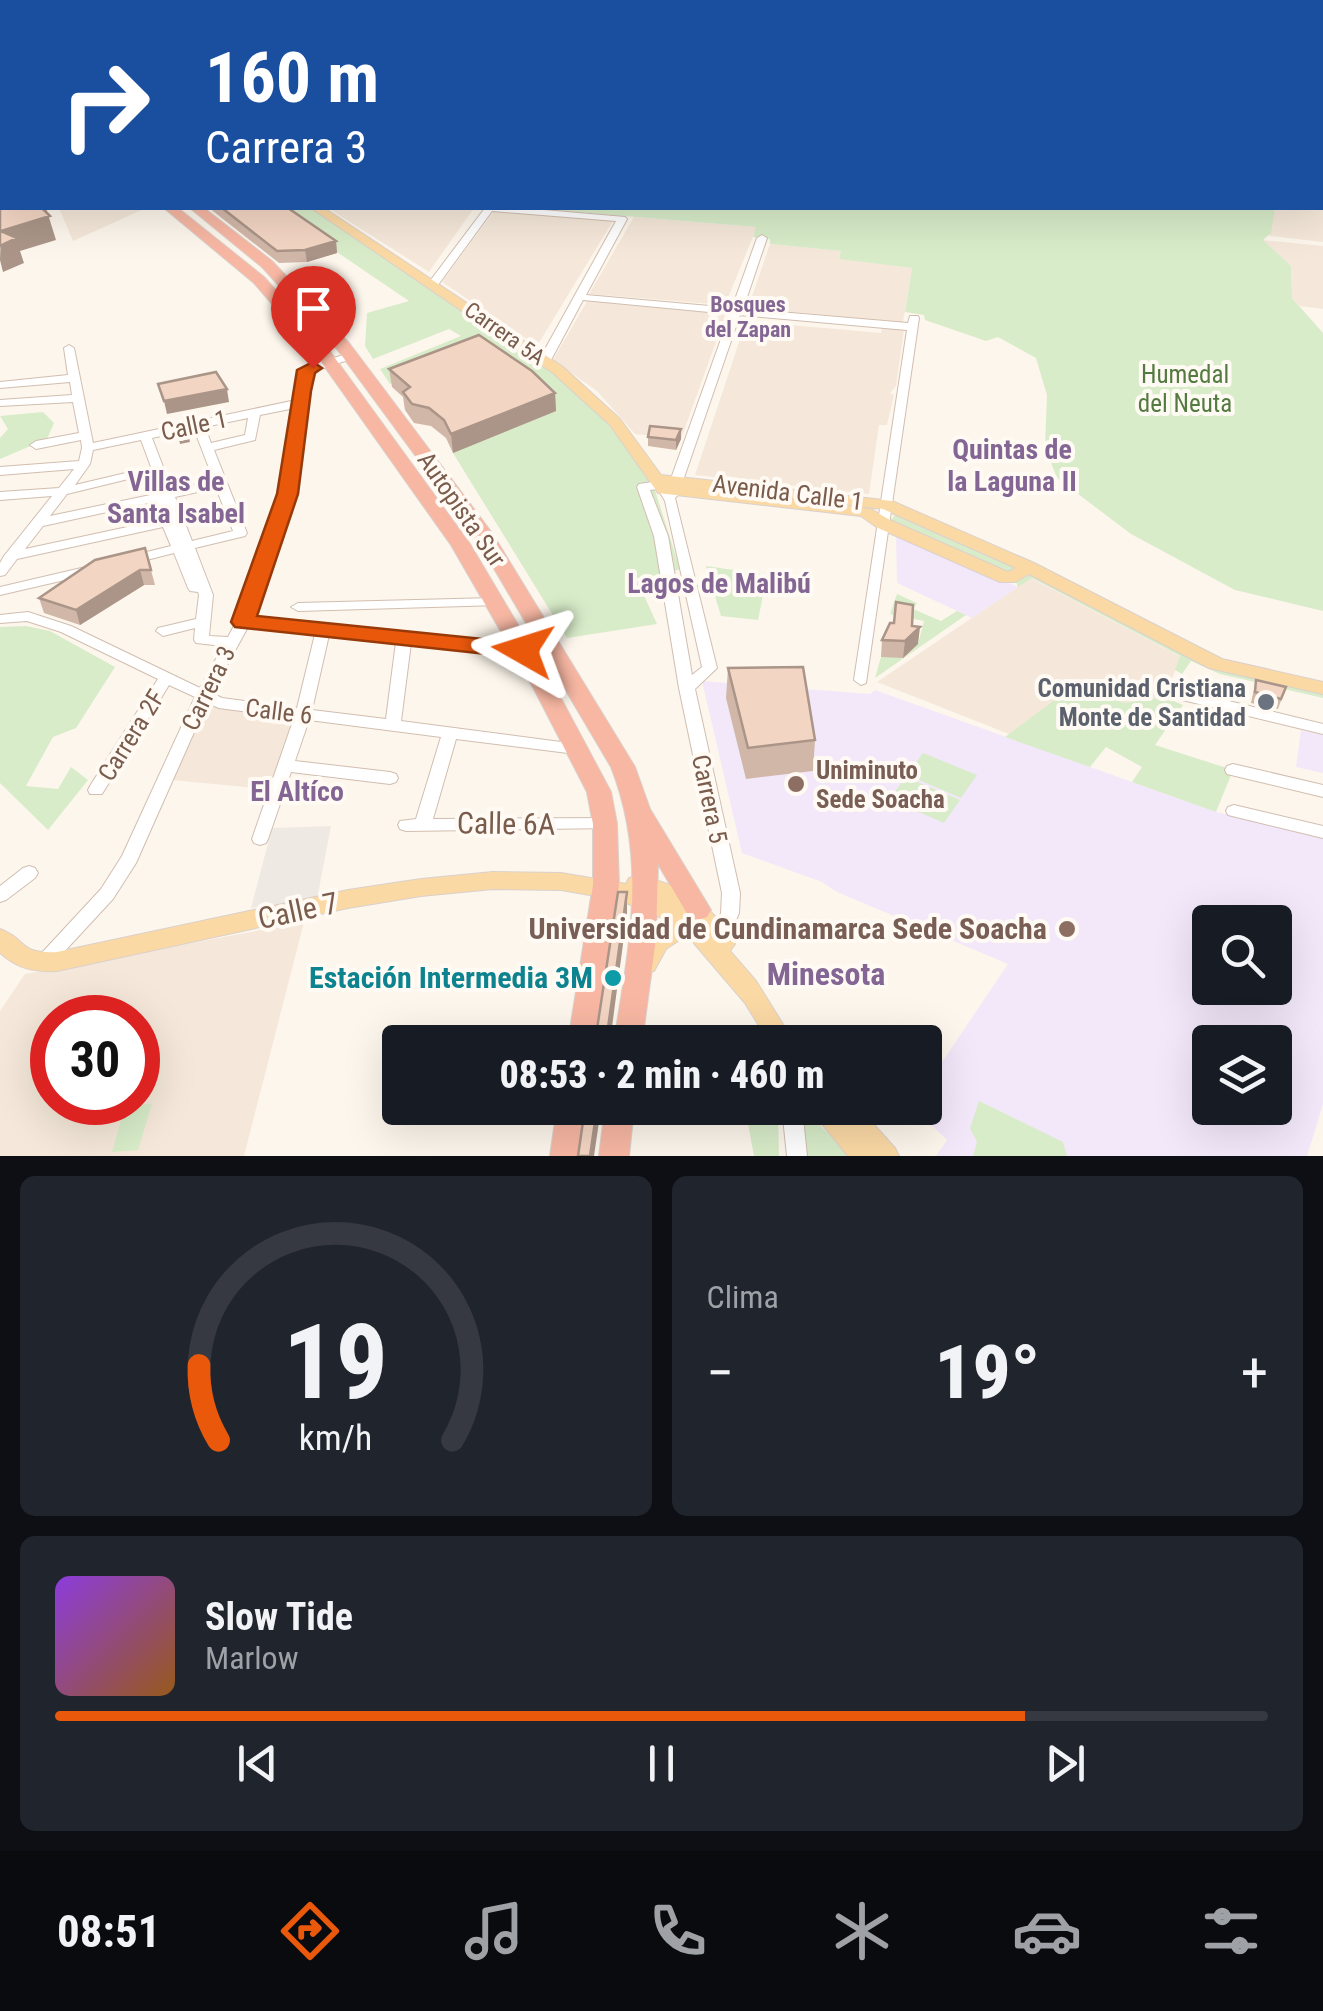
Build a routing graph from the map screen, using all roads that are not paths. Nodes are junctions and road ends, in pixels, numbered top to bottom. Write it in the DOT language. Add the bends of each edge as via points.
graph roads {
  1 [pos="172,210"];
  2 [pos="199,210"];
  3 [pos="319,210"];
  4 [pos="490,210"];
  5 [pos="515,210"];
  6 [pos="762,238"];
  7 [pos="434,284"];
  8 [pos="580,297"];
  9 [pos="734,310"];
  10 [pos="914,322"];
  11 [pos="70,348"];
  12 [pos="340,359"];
  13 [pos="545,360"];
  14 [pos="72,378"];
  15 [pos="0,385"];
  16 [pos="76,398"];
  17 [pos="0,402"];
  18 [pos="300,403"];
  19 [pos="254,412"];
  20 [pos="198,424"];
  21 [pos="140,436"];
  22 [pos="87,442"];
  23 [pos="36,445"];
  24 [pos="206,448"];
  25 [pos="84,464"];
  26 [pos="0,470"];
  27 [pos="151,470"];
  28 [pos="219,484"];
  29 [pos="666,487"];
  30 [pos="59,492"];
  31 [pos="162,495"];
  32 [pos="0,496"];
  33 [pos="886,504"];
  34 [pos="172,521"];
  35 [pos="37,523"];
  36 [pos="884,524"];
  37 [pos="184,548"];
  38 [pos="11,556"];
  39 [pos="1028,567"];
  40 [pos="0,572"];
  41 [pos="0,591"];
  42 [pos="494,602"];
  43 [pos="298,607"];
  44 [pos="203,617"];
  45 [pos="0,619"];
  46 [pos="243,622"];
  47 [pos="323,629"];
  48 [pos="163,631"];
  49 [pos="404,638"];
  50 [pos="230,642"];
  51 [pos="523,650"];
  52 [pos="165,680"];
  53 [pos="861,680"];
  54 [pos="688,688"];
  55 [pos="1323,688"];
  56 [pos="1166,691"];
  57 [pos="203,696"];
  58 [pos="304,714"];
  59 [pos="393,726"];
  60 [pos="1323,729"];
  61 [pos="450,734"];
  62 [pos="576,749"];
  63 [pos="286,766"];
  64 [pos="1233,770"];
  65 [pos="390,778"];
  66 [pos="96,790"];
  67 [pos="1323,790"];
  68 [pos="637,806"];
  69 [pos="1234,811"];
  70 [pos="605,824"];
  71 [pos="1323,832"];
  72 [pos="260,839"];
  73 [pos="29,873"];
  74 [pos="606,885"];
  75 [pos="646,892"];
  76 [pos="0,895"];
  77 [pos="695,917"];
  78 [pos="0,938"];
  79 [pos="720,939"];
  80 [pos="44,962"];
  81 [pos="753,996"];
  82 [pos="634,1003"];
  83 [pos="585,1025"];
  84 [pos="631,1025"];
  85 [pos="771,1025"];
  86 [pos="570,1125"];
  87 [pos="618,1125"];
  88 [pos="794,1125"];
  89 [pos="837,1125"];
  90 [pos="858,1125"];
  91 [pos="565,1156"];
  92 [pos="614,1156"];
  93 [pos="797,1156"];
  94 [pos="865,1156"];
  95 [pos="886,1156"];
  1 -- 12 [label="highway, Autopista Sur" via="259,280"];
  2 -- 12 [label="highway, Autopista Sur" via="267,264 318,316"];
  3 -- 7 [label="main road, Carrera 5A"];
  4 -- 7 [label="street"];
  5 -- 8 [label="street" via="622,219"];
  6 -- 9 [label="street"];
  7 -- 13 [label="main road, Carrera 5A"];
  8 -- 9 [label="street"];
  8 -- 13 [label="street"];
  9 -- 10 [label="street"];
  9 -- 29 [label="street"];
  10 -- 33 [label="street"];
  11 -- 14 [label="street"];
  12 -- 18 [label="street, Carrera 3" via="306,370"];
  12 -- 42 [label="highway, Autopista Sur"];
  12 -- 68 [label="highway, Autopista Sur" via="485,537 623,767"];
  13 -- 29 [label="main road, Carrera 5A" via="615,422"];
  14 -- 15 [label="street"];
  14 -- 16 [label="street"];
  16 -- 17 [label="street"];
  16 -- 22 [label="street"];
  18 -- 19 [label="street, Calle 1"];
  18 -- 46 [label="street, Carrera 3" via="288,494"];
  19 -- 20 [label="street, Calle 1"];
  19 -- 24 [label="street" via="251,437"];
  20 -- 21 [label="street, Calle 1"];
  20 -- 24 [label="street"];
  21 -- 22 [label="street, Calle 1"];
  21 -- 27 [label="street"];
  22 -- 23 [label="street, Calle 1"];
  22 -- 25 [label="street"];
  24 -- 28 [label="street"];
  25 -- 26 [label="street"];
  25 -- 30 [label="street"];
  27 -- 30 [label="street"];
  27 -- 31 [label="street"];
  28 -- 31 [label="street"];
  28 -- 37 [label="street" via="240,533"];
  29 -- 33 [label="main road, Avenida Calle 1"];
  29 -- 36 [label="main road, Avenida Calle 1" via="865,512"];
  29 -- 54 [label="street" via="710,668"];
  29 -- 54 [label="street, Carrera 5" via="644,487 661,536"];
  30 -- 32 [label="street"];
  30 -- 35 [label="street"];
  31 -- 34 [label="street"];
  31 -- 35 [label="street"];
  33 -- 36 [label="street"];
  33 -- 39 [label="main road, Avenida Calle 1" via="1012,554"];
  34 -- 37 [label="street"];
  34 -- 38 [label="street"];
  35 -- 38 [label="street"];
  36 -- 39 [label="main road, Avenida Calle 1" via="1006,578"];
  36 -- 53 [label="street"];
  37 -- 41 [label="street"];
  37 -- 44 [label="street"];
  38 -- 40 [label="street"];
  39 -- 55 [label="main road, Avenida Calle 1" via="1216,664"];
  42 -- 43 [label="street"];
  42 -- 51 [label="highway, Autopista Sur"];
  44 -- 48 [label="street"];
  44 -- 50 [label="street" via="201,640"];
  45 -- 52 [label="street, Calle 6" via="28,616 66,628"];
  46 -- 47 [label="street"];
  46 -- 50 [label="street, Carrera 3"];
  47 -- 49 [label="street"];
  47 -- 58 [label="street"];
  49 -- 51 [label="street"];
  49 -- 59 [label="street"];
  50 -- 57 [label="street, Carrera 3"];
  51 -- 62 [label="highway, Autopista Sur"];
  52 -- 57 [label="street, Calle 6"];
  52 -- 66 [label="street, Carrera 2F"];
  54 -- 79 [label="street, Carrera 5" via="731,894"];
  56 -- 60 [label="street"];
  57 -- 58 [label="street, Calle 6"];
  57 -- 80 [label="street, Carrera 3" via="130,858 107,894"];
  58 -- 59 [label="street, Calle 6"];
  58 -- 63 [label="street"];
  59 -- 61 [label="street, Calle 6"];
  61 -- 62 [label="street, Calle 6"];
  61 -- 70 [label="street, Calle 6A" via="414,824"];
  62 -- 70 [label="highway, Autopista Sur" via="598,792"];
  63 -- 65 [label="street"];
  63 -- 72 [label="street"];
  64 -- 67 [label="street"];
  68 -- 75 [label="highway, Autopista Sur"];
  68 -- 77 [label="highway"];
  69 -- 71 [label="street"];
  70 -- 74 [label="highway, Autopista Sur"];
  73 -- 76 [label="street"];
  74 -- 75 [label="main road, Calle 7"];
  74 -- 80 [label="main road, Calle 7" via="521,878 463,882"];
  74 -- 83 [label="highway, Autopista Sur"];
  75 -- 77 [label="main road, Calle 7"];
  75 -- 82 [label="highway, Autopista Sur"];
  77 -- 79 [label="main road"];
  77 -- 81 [label="main road"];
  77 -- 82 [label="main road" via="657,942"];
  78 -- 80 [label="main road" via="22,957"];
  79 -- 81 [label="main road"];
  81 -- 85 [label="main road"];
  82 -- 84 [label="highway, Autopista Sur"];
  86 -- 91 [label="highway"];
  87 -- 92 [label="highway"];
  88 -- 93 [label="street"];
  89 -- 94 [label="main road"];
  90 -- 95 [label="main road"];
}
